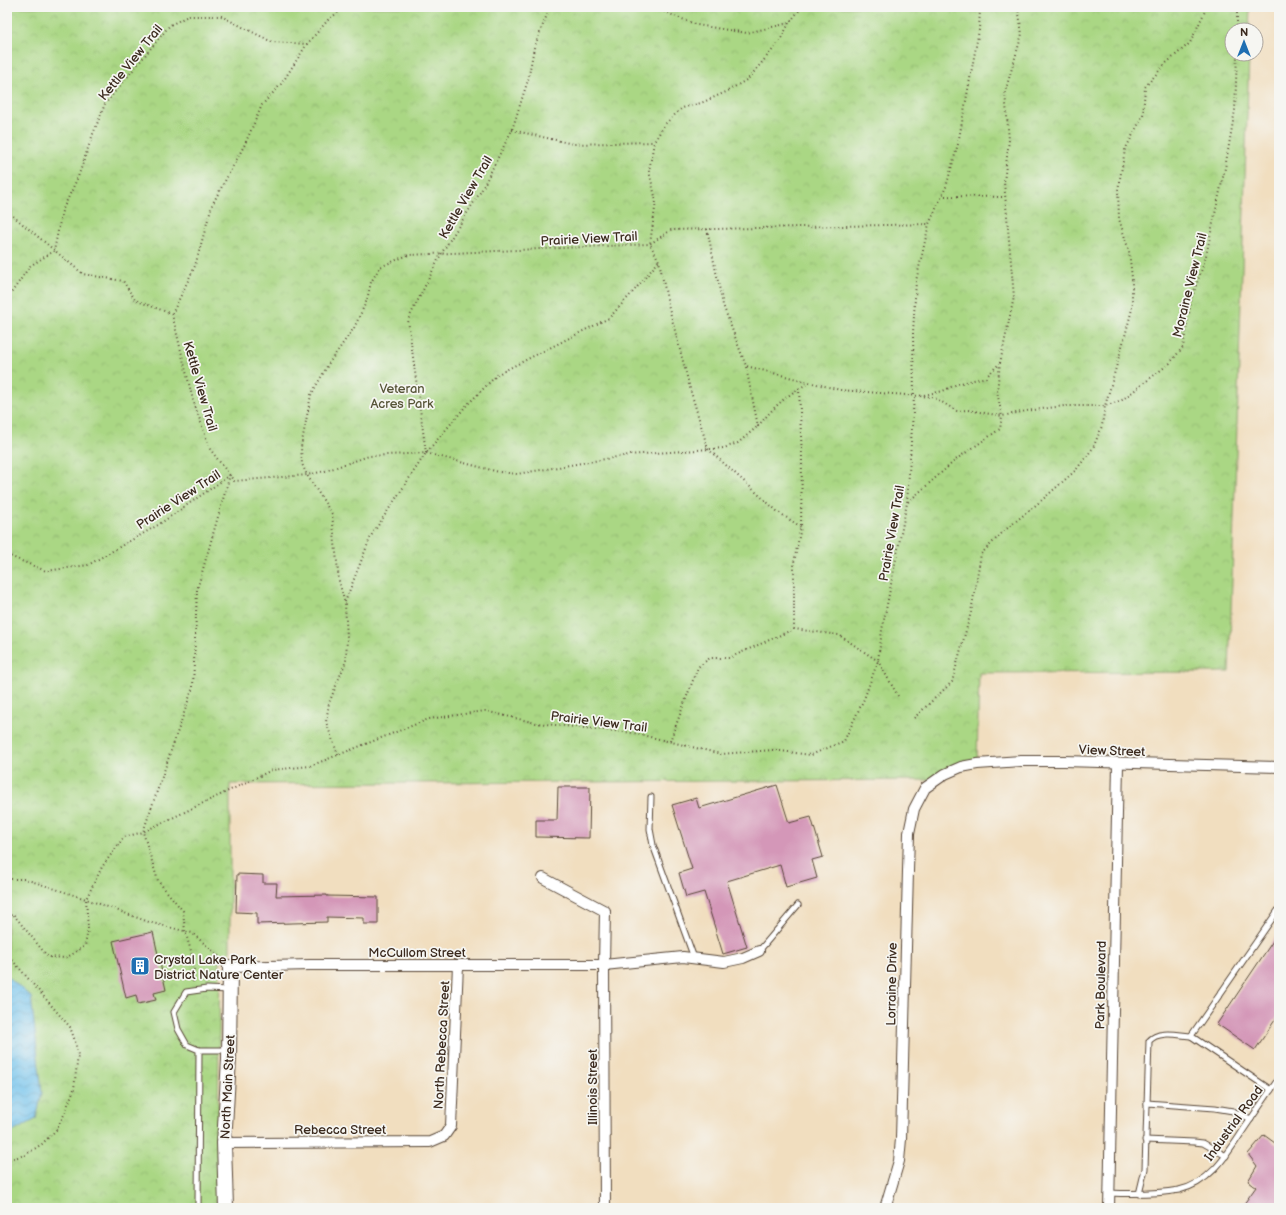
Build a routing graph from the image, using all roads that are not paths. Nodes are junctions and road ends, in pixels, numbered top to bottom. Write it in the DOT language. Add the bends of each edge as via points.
graph roads {
  1 [pos="1118,764"];
  2 [pos="1279,767"];
  3 [pos="945,774"];
  4 [pos="651,797"];
  5 [pos="543,878"];
  6 [pos="798,905"];
  7 [pos="1279,909"];
  8 [pos="759,951"];
  9 [pos="694,958"];
  10 [pos="458,965"];
  11 [pos="604,965"];
  12 [pos="230,967"];
  13 [pos="230,990"];
  14 [pos="1191,1036"];
  15 [pos="199,1050"];
  16 [pos="229,1050"];
  17 [pos="1279,1078"];
  18 [pos="1271,1090"];
  19 [pos="1147,1103"];
  20 [pos="1251,1119"];
  21 [pos="451,1126"];
  22 [pos="1145,1140"];
  23 [pos="224,1143"];
  24 [pos="1226,1156"];
  25 [pos="1109,1193"];
  26 [pos="1139,1194"];
  27 [pos="198,1208"];
  28 [pos="226,1208"];
  29 [pos="605,1208"];
  30 [pos="885,1208"];
  31 [pos="1109,1208"];
  1 -- 2 [label="street, View Street"];
  1 -- 3 [label="street, View Street" via="996,762 961,767"];
  1 -- 25 [label="street, Park Boulevard"];
  3 -- 30 [label="street, Lorraine Drive" via="925,788 914,809 909,833 899,1161"];
  4 -- 9 [label="lane" via="650,829 653,845"];
  5 -- 11 [label="street, Illinois Street" via="605,911"];
  6 -- 8 [label="lane"];
  7 -- 14 [label="lane"];
  8 -- 9 [label="street, McCullom Street" via="724,962"];
  9 -- 11 [label="street, McCullom Street"];
  10 -- 11 [label="street, McCullom Street"];
  10 -- 12 [label="street, McCullom Street"];
  10 -- 21 [label="street, North Rebecca Street"];
  11 -- 29 [label="street, Illinois Street"];
  12 -- 13 [label="street, North Main Street"];
  13 -- 15 [label="lane" via="207,989 186,992 174,1012 178,1029 187,1045"];
  13 -- 16 [label="street, North Main Street"];
  14 -- 18 [label="lane"];
  14 -- 19 [label="lane" via="1162,1034 1149,1041"];
  15 -- 16 [label="lane"];
  15 -- 27 [label="lane"];
  16 -- 23 [label="street, North Main Street"];
  17 -- 18 [label="lane, Industrial Road"];
  18 -- 20 [label="lane, Industrial Road"];
  19 -- 20 [label="lane" via="1215,1108 1232,1111"];
  19 -- 22 [label="lane"];
  20 -- 24 [label="lane, Industrial Road"];
  21 -- 23 [label="street, Rebecca Street" via="444,1136 430,1142"];
  22 -- 24 [label="lane" via="1202,1143"];
  22 -- 26 [label="lane" via="1145,1168"];
  23 -- 28 [label="street, North Main Street"];
  24 -- 26 [label="lane, Industrial Road" via="1212,1172 1193,1185 1180,1190"];
  25 -- 26 [label="lane, Industrial Road"];
  25 -- 31 [label="street, Park Boulevard"];
}
